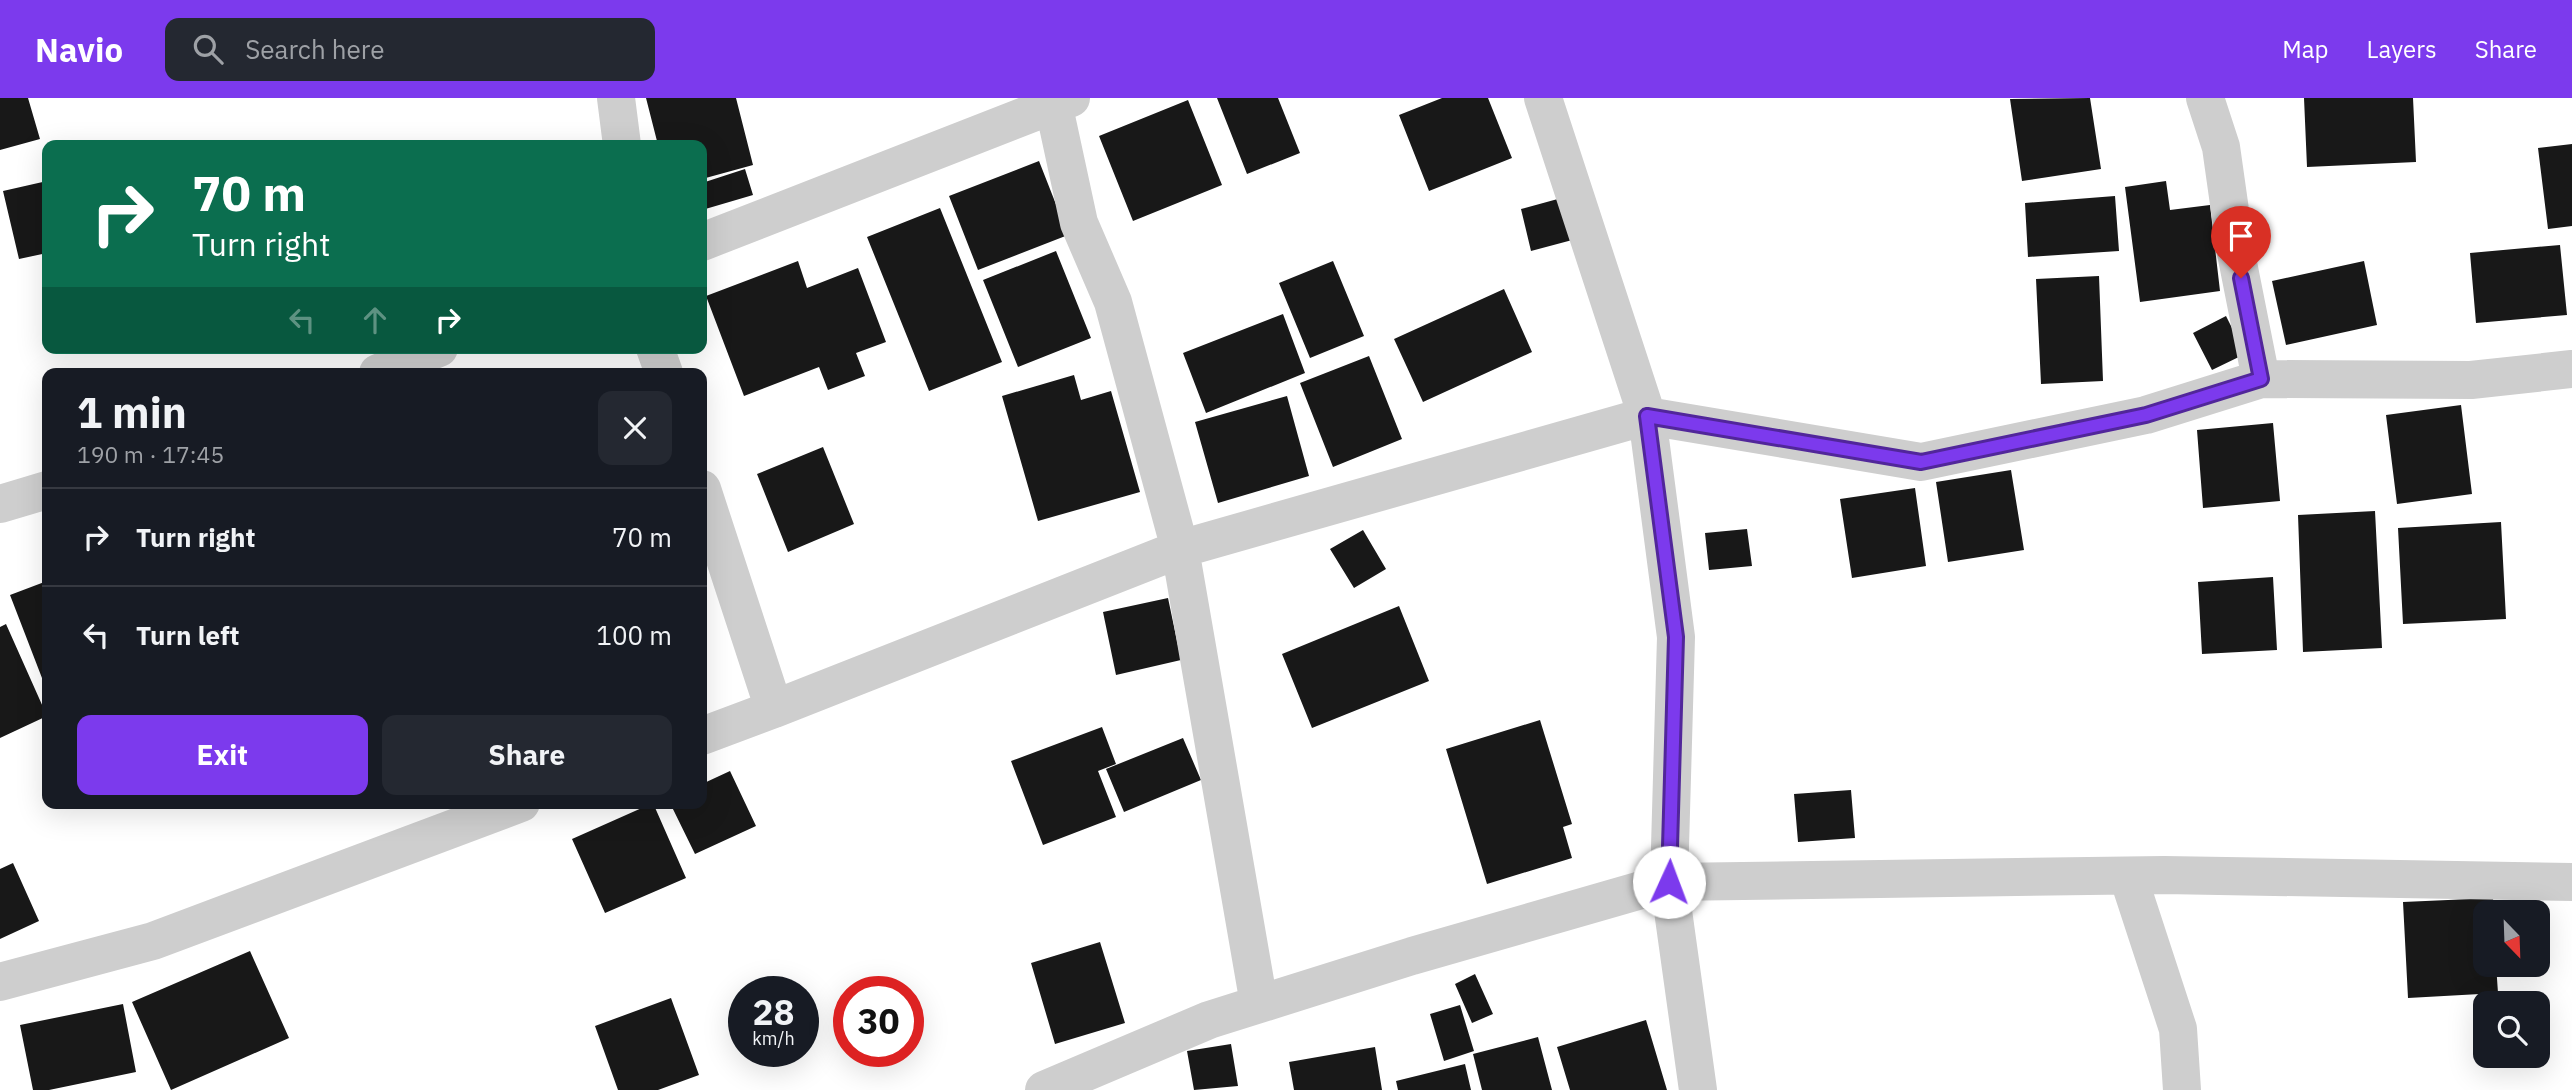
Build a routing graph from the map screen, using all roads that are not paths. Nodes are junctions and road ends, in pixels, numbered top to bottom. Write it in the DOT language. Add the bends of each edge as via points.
graph roads {
  1 [pos="616,98"];
  2 [pos="1543,98"];
  3 [pos="2205,98"];
  4 [pos="1059,100"];
  5 [pos="621,140"];
  6 [pos="707,240"];
  7 [pos="425,354"];
  8 [pos="391,368"];
  9 [pos="2572,369"];
  10 [pos="2261,379"];
  11 [pos="1647,416"];
  12 [pos="42,491"];
  13 [pos="0,504"];
  14 [pos="707,504"];
  15 [pos="1180,549"];
  16 [pos="774,709"];
  17 [pos="707,734"];
  18 [pos="506,809"];
  19 [pos="2128,876"];
  20 [pos="1669,882"];
  21 [pos="2572,882"];
  22 [pos="0,982"];
  23 [pos="1259,1004"];
  24 [pos="1044,1090"];
  25 [pos="1698,1090"];
  26 [pos="2182,1090"];
  1 -- 5 [label="street"];
  2 -- 11 [label="street"];
  3 -- 10 [label="street" via="2221,147"];
  4 -- 6 [label="street"];
  4 -- 15 [label="street" via="1079,223 1113,302"];
  7 -- 8 [label="street"];
  9 -- 10 [label="street" via="2471,380"];
  10 -- 11 [label="street" via="2146,415 1921,462"];
  11 -- 15 [label="street"];
  11 -- 20 [label="street" via="1676,637"];
  12 -- 13 [label="street"];
  14 -- 16 [label="street"];
  15 -- 16 [label="street"];
  15 -- 23 [label="street"];
  16 -- 17 [label="street"];
  18 -- 22 [label="street" via="153,941"];
  19 -- 20 [label="street"];
  19 -- 21 [label="street"];
  19 -- 26 [label="street" via="2178,1029"];
  20 -- 23 [label="street"];
  20 -- 25 [label="street"];
  23 -- 24 [label="street" via="1209,1020"];
}
